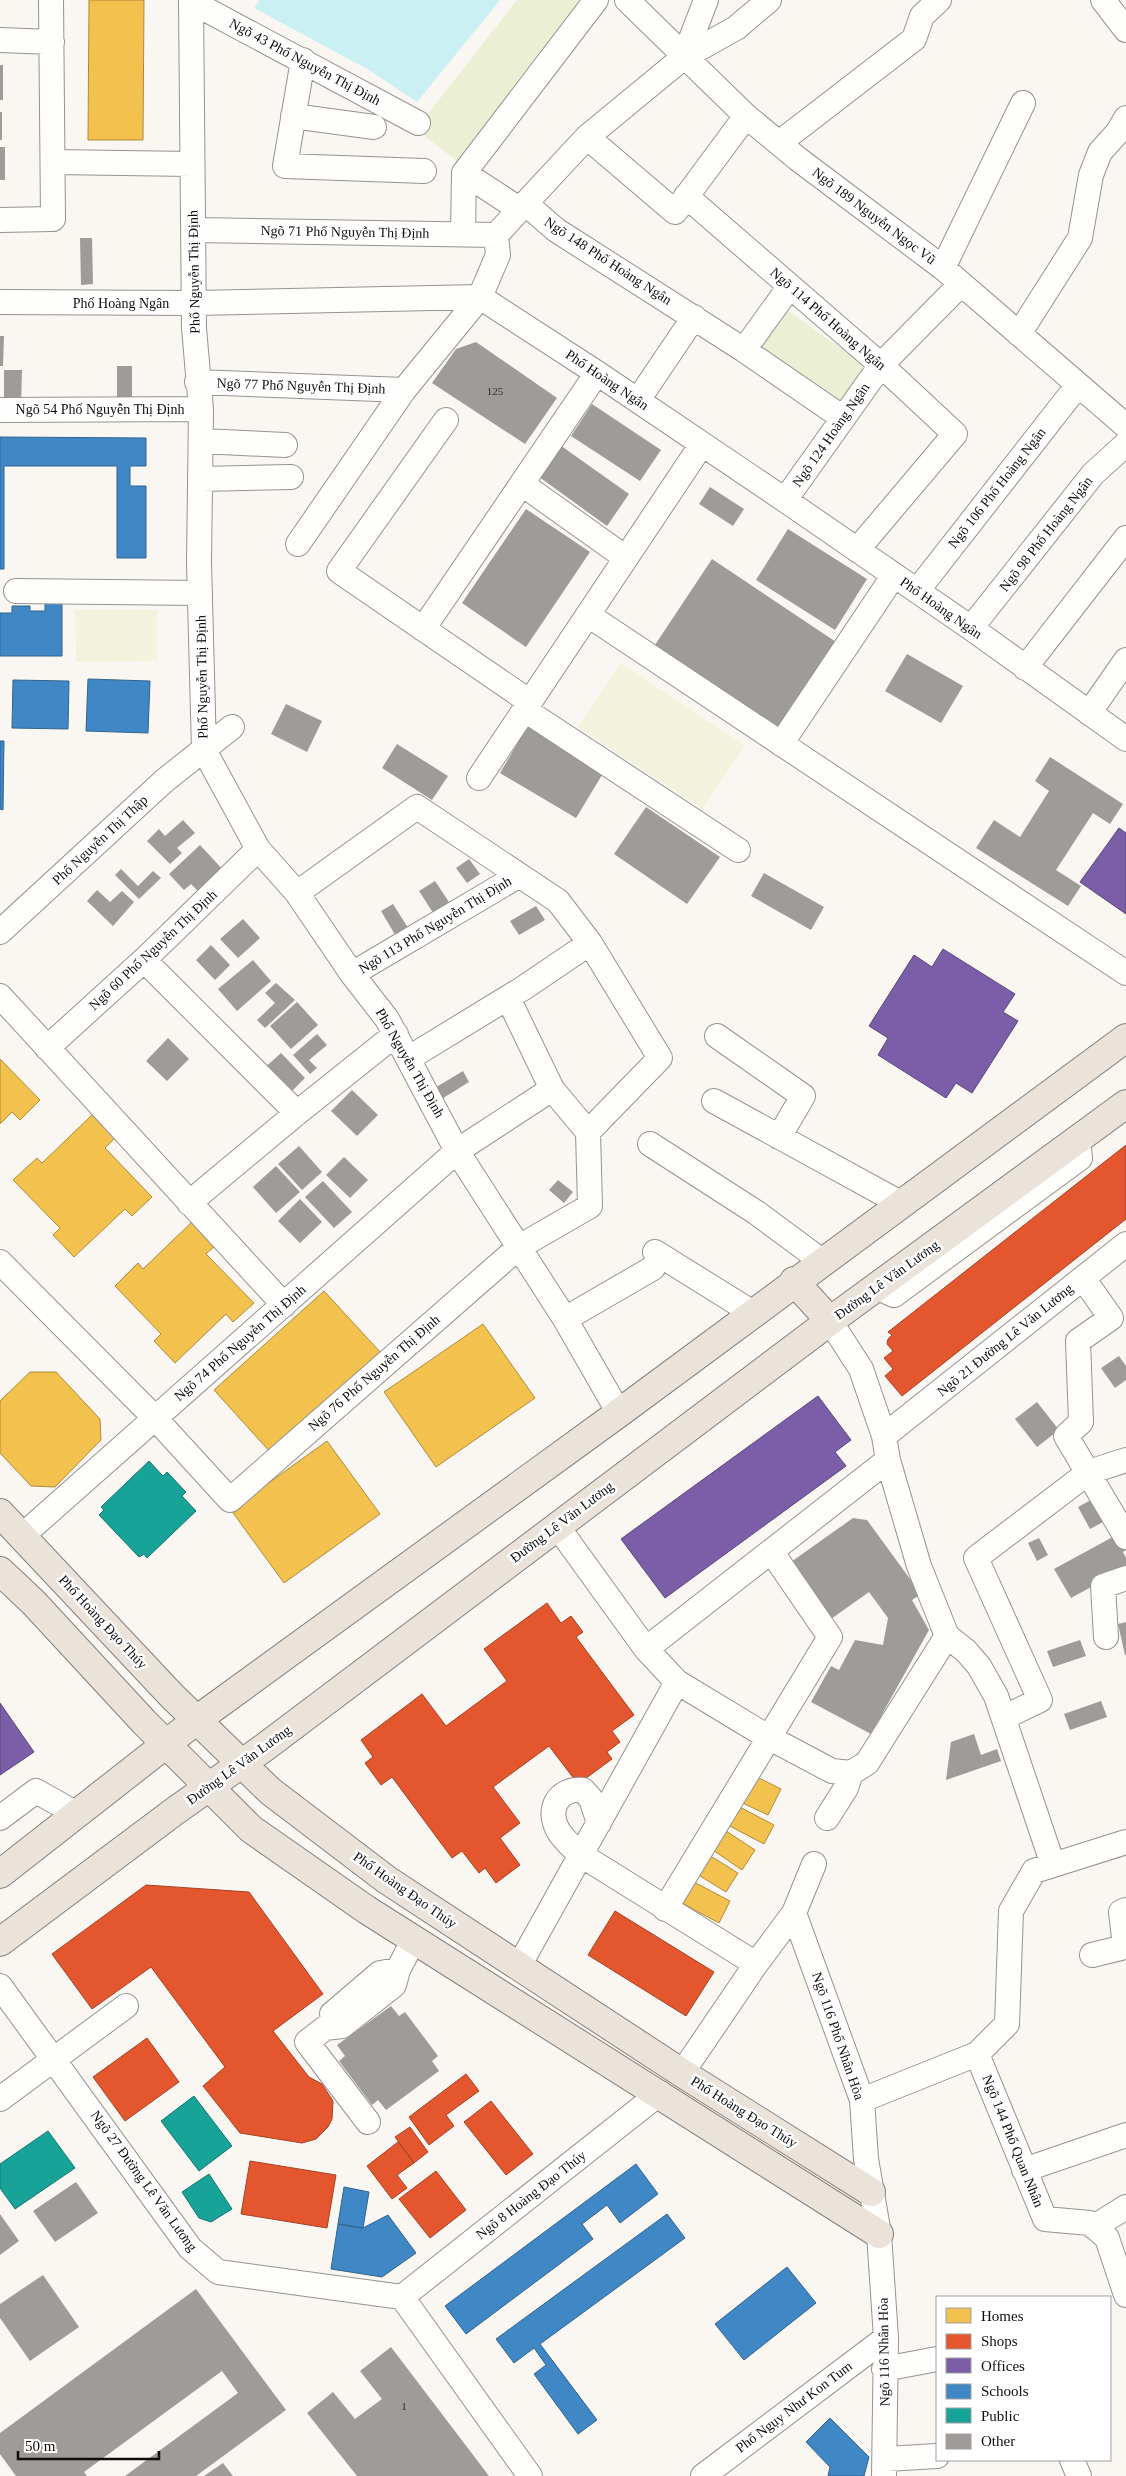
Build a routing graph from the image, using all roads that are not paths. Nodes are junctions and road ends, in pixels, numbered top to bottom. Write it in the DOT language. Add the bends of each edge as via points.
graph roads {
  1 [pos="51,0"];
  2 [pos="596,0"];
  3 [pos="628,0"];
  4 [pos="706,0"];
  5 [pos="769,0"];
  6 [pos="939,0"];
  7 [pos="1103,0"];
  8 [pos="192,1"];
  9 [pos="1126,30"];
  10 [pos="0,40"];
  11 [pos="52,42"];
  12 [pos="684,57"];
  13 [pos="303,60"];
  14 [pos="1023,103"];
  15 [pos="293,116"];
  16 [pos="746,116"];
  17 [pos="1126,118"];
  18 [pos="418,122"];
  19 [pos="374,127"];
  20 [pos="587,137"];
  21 [pos="779,143"];
  22 [pos="53,162"];
  23 [pos="192,164"];
  24 [pos="424,170"];
  25 [pos="464,173"];
  26 [pos="686,196"];
  27 [pos="522,206"];
  28 [pos="0,220"];
  29 [pos="194,230"];
  30 [pos="463,234"];
  31 [pos="496,235"];
  32 [pos="943,268"];
  33 [pos="961,284"];
  34 [pos="790,286"];
  35 [pos="480,297"];
  36 [pos="0,302"];
  37 [pos="194,303"];
  38 [pos="694,317"];
  39 [pos="1019,334"];
  40 [pos="744,350"];
  41 [pos="881,365"];
  42 [pos="597,372"];
  43 [pos="197,382"];
  44 [pos="1078,385"];
  45 [pos="404,390"];
  46 [pos="638,400"];
  47 [pos="201,409"];
  48 [pos="0,410"];
  49 [pos="843,418"];
  50 [pos="446,420"];
  51 [pos="1125,429"];
  52 [pos="201,441"];
  53 [pos="702,444"];
  54 [pos="285,445"];
  55 [pos="291,477"];
  56 [pos="201,479"];
  57 [pos="522,484"];
  58 [pos="784,500"];
  59 [pos="1126,538"];
  60 [pos="298,544"];
  61 [pos="857,550"];
  62 [pos="626,558"];
  63 [pos="894,575"];
  64 [pos="16,591"];
  65 [pos="917,591"];
  66 [pos="200,593"];
  67 [pos="588,615"];
  68 [pos="971,628"];
  69 [pos="423,629"];
  70 [pos="1126,660"];
  71 [pos="1024,668"];
  72 [pos="527,706"];
  73 [pos="1089,713"];
  74 [pos="232,727"];
  75 [pos="1126,739"];
  76 [pos="781,744"];
  77 [pos="204,750"];
  78 [pos="479,778"];
  79 [pos="258,849"];
  80 [pos="738,850"];
  81 [pos="518,876"];
  82 [pos="297,893"];
  83 [pos="0,932"];
  84 [pos="590,943"];
  85 [pos="144,960"];
  86 [pos="1126,973"];
  87 [pos="352,974"];
  88 [pos="515,993"];
  89 [pos="0,996"];
  90 [pos="396,1034"];
  91 [pos="717,1036"];
  92 [pos="1126,1038"];
  93 [pos="47,1048"];
  94 [pos="409,1058"];
  95 [pos="552,1090"];
  96 [pos="714,1101"];
  97 [pos="1126,1104"];
  98 [pos="297,1113"];
  99 [pos="588,1132"];
  100 [pos="779,1137"];
  101 [pos="650,1144"];
  102 [pos="457,1150"];
  103 [pos="189,1203"];
  104 [pos="902,1204"];
  105 [pos="1126,1244"];
  106 [pos="519,1247"];
  107 [pos="0,1262"];
  108 [pos="823,1262"];
  109 [pos="1083,1278"];
  110 [pos="794,1282"];
  111 [pos="284,1305"];
  112 [pos="753,1313"];
  113 [pos="565,1319"];
  114 [pos="830,1321"];
  115 [pos="619,1413"];
  116 [pos="155,1418"];
  117 [pos="884,1436"];
  118 [pos="888,1460"];
  119 [pos="1126,1460"];
  120 [pos="1089,1472"];
  121 [pos="0,1513"];
  122 [pos="556,1526"];
  123 [pos="23,1535"];
  124 [pos="1126,1537"];
  125 [pos="771,1551"];
  126 [pos="0,1571"];
  127 [pos="1126,1578"];
  128 [pos="947,1636"];
  129 [pos="1106,1636"];
  130 [pos="646,1649"];
  131 [pos="677,1682"];
  132 [pos="1005,1717"];
  133 [pos="198,1719"];
  134 [pos="768,1737"];
  135 [pos="167,1744"];
  136 [pos="243,1763"];
  137 [pos="851,1773"];
  138 [pos="209,1787"];
  139 [pos="77,1814"];
  140 [pos="0,1818"];
  141 [pos="827,1818"];
  142 [pos="599,1823"];
  143 [pos="1126,1842"];
  144 [pos="581,1855"];
  145 [pos="814,1864"];
  146 [pos="1053,1865"];
  147 [pos="0,1874"];
  148 [pos="387,1880"];
  149 [pos="665,1909"];
  150 [pos="367,1910"];
  151 [pos="1126,1910"];
  152 [pos="794,1913"];
  153 [pos="414,1939"];
  154 [pos="0,1942"];
  155 [pos="1092,1955"];
  156 [pos="756,1964"];
  157 [pos="519,1966"];
  158 [pos="0,1986"];
  159 [pos="126,2006"];
  160 [pos="977,2054"];
  161 [pos="55,2059"];
  162 [pos="682,2073"];
  163 [pos="660,2093"];
  164 [pos="0,2100"];
  165 [pos="862,2100"];
  166 [pos="368,2122"];
  167 [pos="1126,2135"];
  168 [pos="1024,2170"];
  169 [pos="871,2192"];
  170 [pos="1126,2207"];
  171 [pos="1094,2227"];
  172 [pos="879,2234"];
  173 [pos="1126,2295"];
  174 [pos="402,2297"];
  175 [pos="886,2338"];
  176 [pos="936,2359"];
  177 [pos="884,2369"];
  178 [pos="936,2456"];
  179 [pos="1072,2461"];
  180 [pos="885,2468"];
  181 [pos="530,2476"];
  182 [pos="703,2476"];
  183 [pos="1079,2476"];
  1 -- 11 [label="street"];
  2 -- 25 [label="street"];
  3 -- 12 [label="street, Ngõ 189 Nguyễn Ngọc Vũ"];
  4 -- 12 [label="street"];
  5 -- 12 [label="street" via="736,28"];
  6 -- 21 [label="street" via="922,16 914,39"];
  7 -- 9 [label="street"];
  8 -- 13 [label="street, Ngõ 43 Phố Nguyễn Thị Định"];
  8 -- 23 [label="street, Phố Nguyễn Thị Định"];
  10 -- 11 [label="street"];
  11 -- 22 [label="street"];
  12 -- 16 [label="street, Ngõ 189 Nguyễn Ngọc Vũ"];
  12 -- 20 [label="street"];
  13 -- 15 [label="street"];
  13 -- 18 [label="street, Ngõ 43 Phố Nguyễn Thị Định"];
  14 -- 32 [label="street"];
  15 -- 19 [label="street"];
  15 -- 24 [label="street" via="285,166"];
  16 -- 21 [label="street, Ngõ 189 Nguyễn Ngọc Vũ"];
  16 -- 26 [label="street"];
  17 -- 39 [label="street" via="1100,152 1091,175 1080,238"];
  20 -- 26 [label="street" via="675,212"];
  20 -- 27 [label="street"];
  21 -- 32 [label="street, Ngõ 189 Nguyễn Ngọc Vũ"];
  22 -- 23 [label="street"];
  22 -- 28 [label="street" via="53,218"];
  23 -- 29 [label="street, Phố Nguyễn Thị Định"];
  25 -- 27 [label="street, Ngõ 148 Phố Hoàng Ngân"];
  25 -- 30 [label="street"];
  26 -- 34 [label="street, Ngõ 114 Phố Hoàng Ngân"];
  27 -- 31 [label="street"];
  27 -- 38 [label="street, Ngõ 148 Phố Hoàng Ngân"];
  29 -- 30 [label="street, Ngõ 71 Phố Nguyễn Thị Định"];
  29 -- 37 [label="street, Phố Nguyễn Thị Định"];
  30 -- 31 [label="street, Ngõ 71 Phố Nguyễn Thị Định"];
  31 -- 35 [label="street" via="498,255"];
  32 -- 33 [label="street, Ngõ 189 Nguyễn Ngọc Vũ"];
  33 -- 39 [label="street, Ngõ 189 Nguyễn Ngọc Vũ"];
  33 -- 41 [label="street, Ngõ 124 Hoàng Ngân"];
  34 -- 40 [label="street"];
  34 -- 41 [label="street, Ngõ 114 Phố Hoàng Ngân"];
  35 -- 37 [label="street, Phố Hoàng Ngân"];
  35 -- 42 [label="street, Phố Hoàng Ngân"];
  35 -- 45 [label="street"];
  36 -- 37 [label="street, Phố Hoàng Ngân"];
  37 -- 43 [label="street, Phố Nguyễn Thị Định"];
  38 -- 40 [label="street, Ngõ 148 Phố Hoàng Ngân"];
  38 -- 46 [label="street"];
  39 -- 44 [label="street, Ngõ 189 Nguyễn Ngọc Vũ"];
  40 -- 49 [label="street, Ngõ 148 Phố Hoàng Ngân"];
  41 -- 49 [label="street, Ngõ 124 Hoàng Ngân"];
  41 -- 61 [label="street, Ngõ 114 Phố Hoàng Ngân" via="955,434"];
  42 -- 46 [label="street, Phố Hoàng Ngân"];
  42 -- 57 [label="street"];
  43 -- 45 [label="street, Ngõ 77 Phố Nguyễn Thị Định"];
  43 -- 47 [label="street, Phố Nguyễn Thị Định"];
  44 -- 51 [label="street, Ngõ 189 Nguyễn Ngọc Vũ"];
  44 -- 65 [label="street, Ngõ 106 Phố Hoàng Ngân"];
  45 -- 60 [label="street"];
  46 -- 53 [label="street, Phố Hoàng Ngân"];
  47 -- 48 [label="street, Ngõ 54 Phố Nguyễn Thị Định"];
  47 -- 52 [label="street, Phố Nguyễn Thị Định"];
  49 -- 58 [label="street, Ngõ 124 Hoàng Ngân"];
  50 -- 69 [label="street" via="339,571"];
  51 -- 68 [label="street, Ngõ 98 Phố Hoàng Ngân"];
  52 -- 54 [label="street"];
  52 -- 56 [label="street, Phố Nguyễn Thị Định"];
  53 -- 58 [label="street, Phố Hoàng Ngân"];
  53 -- 62 [label="street"];
  55 -- 56 [label="street"];
  56 -- 66 [label="street, Phố Nguyễn Thị Định"];
  57 -- 62 [label="street"];
  57 -- 69 [label="street"];
  58 -- 61 [label="street, Phố Hoàng Ngân"];
  59 -- 71 [label="street"];
  61 -- 63 [label="street, Phố Hoàng Ngân"];
  62 -- 67 [label="street"];
  63 -- 65 [label="street, Phố Hoàng Ngân"];
  63 -- 76 [label="street"];
  64 -- 66 [label="street"];
  65 -- 68 [label="street, Phố Hoàng Ngân"];
  66 -- 77 [label="street, Phố Nguyễn Thị Định"];
  67 -- 72 [label="street"];
  67 -- 76 [label="street"];
  68 -- 71 [label="street, Phố Hoàng Ngân"];
  69 -- 72 [label="street"];
  70 -- 73 [label="street"];
  71 -- 73 [label="street, Phố Hoàng Ngân"];
  72 -- 78 [label="street"];
  72 -- 80 [label="street"];
  73 -- 75 [label="street, Phố Hoàng Ngân"];
  74 -- 77 [label="street, Phố Nguyễn Thị Thập"];
  76 -- 86 [label="street"];
  77 -- 79 [label="street, Phố Nguyễn Thị Định"];
  77 -- 83 [label="street, Phố Nguyễn Thị Thập" via="164,781"];
  79 -- 82 [label="street, Phố Nguyễn Thị Định"];
  79 -- 85 [label="street, Ngõ 60 Phố Nguyễn Thị Định"];
  81 -- 82 [label="street" via="417,807"];
  81 -- 84 [label="street" via="558,901"];
  81 -- 87 [label="street, Ngõ 113 Phố Nguyễn Thị Định"];
  82 -- 87 [label="street, Phố Nguyễn Thị Định"];
  84 -- 88 [label="street"];
  84 -- 99 [label="street" via="660,1058"];
  85 -- 93 [label="street, Ngõ 60 Phố Nguyễn Thị Định"];
  85 -- 98 [label="street"];
  87 -- 90 [label="street, Phố Nguyễn Thị Định"];
  88 -- 94 [label="street"];
  88 -- 95 [label="street"];
  89 -- 93 [label="street"];
  90 -- 94 [label="street, Phố Nguyễn Thị Định"];
  90 -- 98 [label="street"];
  91 -- 100 [label="street" via="803,1096"];
  92 -- 104 [label="main road"];
  93 -- 103 [label="street"];
  94 -- 102 [label="street, Phố Nguyễn Thị Định"];
  95 -- 99 [label="street"];
  95 -- 102 [label="street, Ngõ 74 Phố Nguyễn Thị Định"];
  96 -- 100 [label="street"];
  97 -- 114 [label="main road, Đường Lê Văn Lương"];
  98 -- 103 [label="street"];
  99 -- 106 [label="street, Ngõ 76 Phố Nguyễn Thị Định" via="590,1206"];
  100 -- 104 [label="street"];
  101 -- 108 [label="street" via="757,1213"];
  102 -- 106 [label="street, Phố Nguyễn Thị Định"];
  102 -- 111 [label="street, Ngõ 74 Phố Nguyễn Thị Định"];
  103 -- 111 [label="street"];
  104 -- 108 [label="main road"];
  105 -- 109 [label="street, Ngõ 21 Đường Lê Văn Lương"];
  106 -- 113 [label="street, Phố Nguyễn Thị Định"];
  106 -- 116 [label="street, Ngõ 76 Phố Nguyễn Thị Định" via="230,1500"];
  107 -- 116 [label="street"];
  108 -- 110 [label="main road"];
  109 -- 117 [label="street, Ngõ 21 Đường Lê Văn Lương"];
  109 -- 120 [label="street" via="1111,1318 1078,1341 1081,1422 1066,1436"];
  110 -- 112 [label="main road"];
  110 -- 114 [label="main road"];
  111 -- 116 [label="street, Ngõ 74 Phố Nguyễn Thị Định"];
  112 -- 113 [label="street" via="654,1260"];
  112 -- 115 [label="main road"];
  113 -- 115 [label="street, Phố Nguyễn Thị Định"];
  114 -- 117 [label="street" via="861,1369"];
  114 -- 122 [label="main road, Đường Lê Văn Lương"];
  115 -- 133 [label="main road"];
  116 -- 123 [label="street, Ngõ 74 Phố Nguyễn Thị Định"];
  117 -- 118 [label="street"];
  118 -- 125 [label="street"];
  118 -- 128 [label="street" via="920,1566"];
  119 -- 120 [label="street"];
  120 -- 124 [label="street"];
  120 -- 132 [label="street" via="976,1558 1040,1700"];
  121 -- 123 [label="main road, Phố Hoàng Đạo Thúy"];
  122 -- 130 [label="street"];
  122 -- 136 [label="main road, Đường Lê Văn Lương"];
  123 -- 133 [label="main road, Phố Hoàng Đạo Thúy" via="172,1696"];
  125 -- 130 [label="street"];
  125 -- 134 [label="street" via="830,1637"];
  126 -- 135 [label="main road, Phố Hoàng Đạo Thúy"];
  127 -- 129 [label="street" via="1103,1586"];
  128 -- 132 [label="street" via="979,1666"];
  128 -- 137 [label="street" via="867,1763"];
  130 -- 131 [label="street"];
  131 -- 134 [label="street"];
  131 -- 142 [label="street"];
  132 -- 146 [label="street"];
  133 -- 135 [label="main road"];
  133 -- 136 [label="main road, Phố Hoàng Đạo Thúy"];
  134 -- 137 [label="street" via="832,1772"];
  134 -- 149 [label="street"];
  135 -- 138 [label="main road, Phố Hoàng Đạo Thúy"];
  135 -- 139 [label="main road"];
  136 -- 138 [label="main road, Đường Lê Văn Lương"];
  136 -- 148 [label="main road, Phố Hoàng Đạo Thúy" via="270,1791"];
  137 -- 141 [label="street" via="846,1788"];
  138 -- 150 [label="main road, Phố Hoàng Đạo Thúy" via="251,1829"];
  138 -- 154 [label="main road, Đường Lê Văn Lương"];
  139 -- 140 [label="street" via="36,1791"];
  139 -- 147 [label="main road"];
  142 -- 144 [label="street"];
  142 -- 144 [label="street" via="591,1799 583,1790 568,1791 556,1799 554,1823 569,1845"];
  143 -- 146 [label="street"];
  144 -- 149 [label="street"];
  144 -- 157 [label="street"];
  145 -- 152 [label="street"];
  146 -- 160 [label="street" via="1034,1871 1010,1911 1007,2024"];
  148 -- 150 [label="main road"];
  148 -- 157 [label="main road, Phố Hoàng Đạo Thúy"];
  149 -- 156 [label="street"];
  150 -- 153 [label="main road, Phố Hoàng Đạo Thúy"];
  151 -- 155 [label="street" via="1122,1912 1125,1947"];
  152 -- 156 [label="street"];
  152 -- 165 [label="street, Ngõ 116 Phố Nhân Hòa"];
  153 -- 163 [label="main road, Phố Hoàng Đạo Thúy"];
  153 -- 166 [label="street" via="398,1970 380,1973 331,2014 325,2028 307,2042"];
  156 -- 162 [label="street"];
  157 -- 162 [label="main road, Phố Hoàng Đạo Thúy"];
  158 -- 161 [label="street, Ngõ 27 Đường Lê Văn Lương"];
  159 -- 161 [label="street"];
  160 -- 165 [label="street"];
  160 -- 168 [label="street, Ngõ 144 Phố Quan Nhân"];
  161 -- 164 [label="street"];
  161 -- 174 [label="street, Ngõ 27 Đường Lê Văn Lương" via="190,2248 218,2272"];
  162 -- 163 [label="main road"];
  162 -- 169 [label="main road, Phố Hoàng Đạo Thúy"];
  163 -- 172 [label="main road, Phố Hoàng Đạo Thúy"];
  163 -- 174 [label="street, Ngõ 8 Hoàng Đạo Thúy"];
  165 -- 169 [label="street, Ngõ 116 Phố Nhân Hòa"];
  167 -- 168 [label="street"];
  168 -- 171 [label="street, Ngõ 144 Phố Quan Nhân" via="1045,2219 1090,2223"];
  169 -- 172 [label="street, Ngõ 116 Phố Nhân Hòa"];
  170 -- 171 [label="street"];
  171 -- 173 [label="street" via="1107,2238"];
  172 -- 175 [label="street, Ngõ 116 Nhân Hòa"];
  174 -- 181 [label="street"];
  175 -- 177 [label="street, Ngõ 116 Nhân Hòa"];
  175 -- 182 [label="street, Phố Ngụy Như Kon Tum"];
  176 -- 177 [label="street"];
  177 -- 180 [label="street, Ngõ 116 Nhân Hòa"];
  178 -- 180 [label="street"];
  179 -- 183 [label="street"];
}
